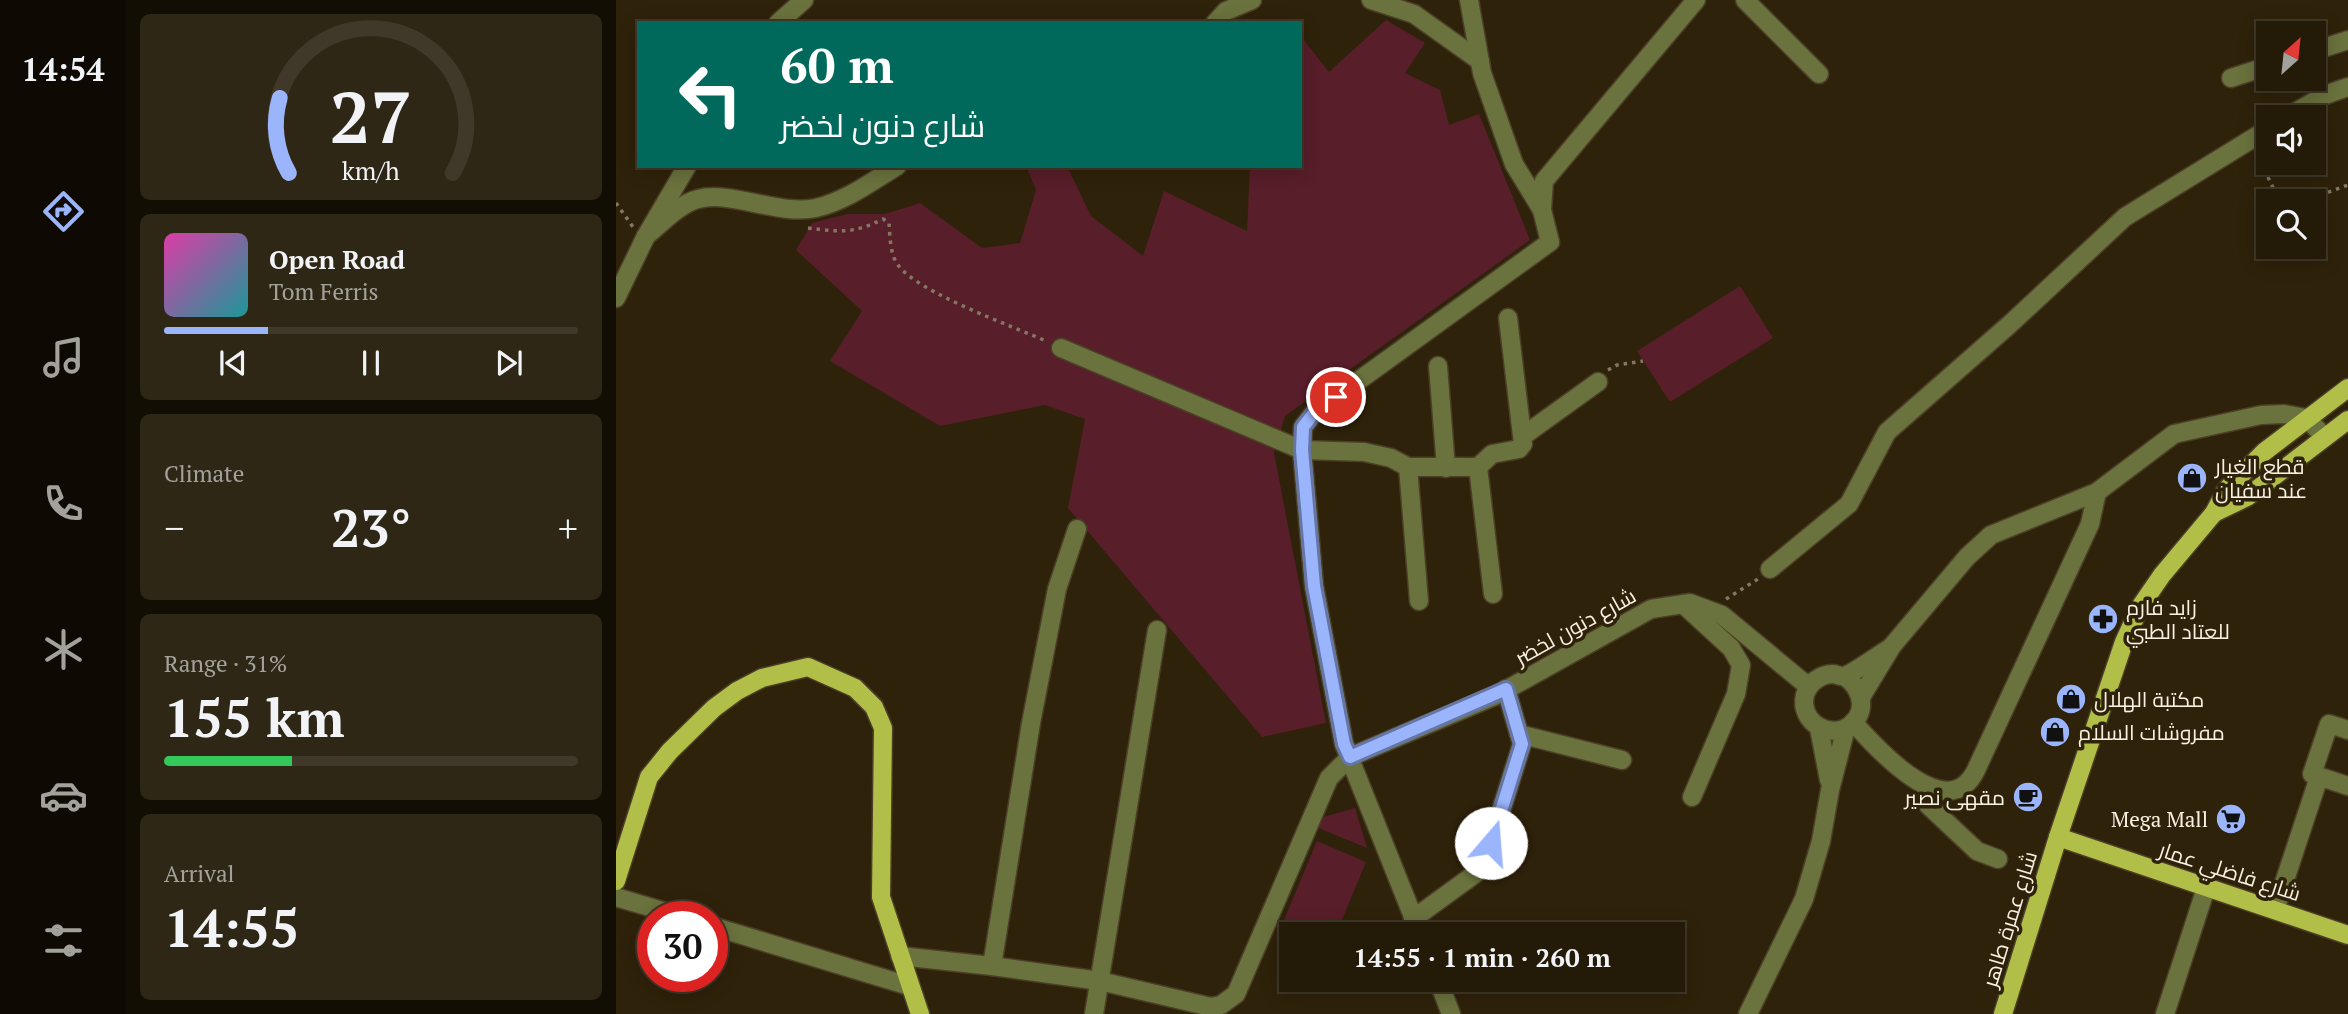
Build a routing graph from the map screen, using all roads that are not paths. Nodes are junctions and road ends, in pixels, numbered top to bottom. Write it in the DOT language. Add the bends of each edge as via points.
graph roads {
  1 [pos="804,0"];
  2 [pos="1252,0"];
  3 [pos="1371,0"];
  4 [pos="1469,0"];
  5 [pos="1696,0"];
  6 [pos="1745,0"];
  7 [pos="780,21"];
  8 [pos="1217,21"];
  9 [pos="2348,40"];
  10 [pos="2326,47"];
  11 [pos="1480,61"];
  12 [pos="2256,70"];
  13 [pos="1819,74"];
  14 [pos="2231,78"];
  15 [pos="2348,86"];
  16 [pos="2308,105"];
  17 [pos="2256,136"];
  18 [pos="686,168"];
  19 [pos="894,168"];
  20 [pos="1542,210"];
  21 [pos="646,236"];
  22 [pos="616,298"];
  23 [pos="1508,318"];
  24 [pos="1061,348"];
  25 [pos="1438,366"];
  26 [pos="1598,382"];
  27 [pos="2348,388"];
  28 [pos="2306,418"];
  29 [pos="2348,420"];
  30 [pos="1523,436"];
  31 [pos="2325,437"];
  32 [pos="1302,450"];
  33 [pos="1408,467"];
  34 [pos="1478,467"];
  35 [pos="1446,468"];
  36 [pos="2097,492"];
  37 [pos="2214,513"];
  38 [pos="1077,529"];
  39 [pos="1770,569"];
  40 [pos="1493,594"];
  41 [pos="1419,601"];
  42 [pos="1683,604"];
  43 [pos="1157,630"];
  44 [pos="1892,646"];
  45 [pos="1844,676"];
  46 [pos="1809,687"];
  47 [pos="1506,689"];
  48 [pos="1861,697"];
  49 [pos="1849,725"];
  50 [pos="1819,728"];
  51 [pos="2348,730"];
  52 [pos="1519,734"];
  53 [pos="1350,757"];
  54 [pos="1622,760"];
  55 [pos="2319,777"];
  56 [pos="1926,786"];
  57 [pos="2348,786"];
  58 [pos="1830,790"];
  59 [pos="1692,797"];
  60 [pos="2058,837"];
  61 [pos="1998,859"];
  62 [pos="616,881"];
  63 [pos="2206,888"];
  64 [pos="616,897"];
  65 [pos="637,903"];
  66 [pos="2274,910"];
  67 [pos="1414,922"];
  68 [pos="1422,922"];
  69 [pos="728,931"];
  70 [pos="2348,935"];
  71 [pos="900,956"];
  72 [pos="992,966"];
  73 [pos="1100,981"];
  74 [pos="909,986"];
  75 [pos="1443,992"];
  76 [pos="1229,1007"];
  77 [pos="920,1014"];
  78 [pos="1094,1014"];
  79 [pos="1451,1014"];
  80 [pos="1748,1014"];
  81 [pos="2003,1014"];
  82 [pos="2165,1014"];
  1 -- 7 [label="street"];
  2 -- 8 [label="street" via="1226,11"];
  3 -- 11 [label="street" via="1414,13"];
  4 -- 11 [label="street"];
  5 -- 20 [label="street" via="1544,181"];
  6 -- 13 [label="street"];
  9 -- 10 [label="street"];
  11 -- 20 [label="street" via="1514,164"];
  12 -- 14 [label="street"];
  15 -- 16 [label="street"];
  17 -- 39 [label="street" via="2125,217 1887,432 1849,504"];
  18 -- 21 [label="street"];
  19 -- 21 [label="street" via="848,197 815,208 698,199"];
  20 -- 32 [label="street" via="1550,242 1314,413 1303,427"];
  21 -- 22 [label="street"];
  23 -- 30 [label="street"];
  24 -- 32 [label="street"];
  25 -- 35 [label="street"];
  26 -- 30 [label="street"];
  27 -- 28 [label="main road, شارع عمرة طاهر"];
  28 -- 31 [label="street"];
  28 -- 36 [label="street" via="2261,415 2174,434"];
  28 -- 37 [label="main road, شارع عمرة طاهر" via="2234,482"];
  29 -- 31 [label="main road"];
  30 -- 34 [label="street" via="1519,449 1492,454"];
  31 -- 37 [label="main road" via="2247,497"];
  32 -- 33 [label="street" via="1364,452"];
  32 -- 53 [label="street" via="1314,586"];
  33 -- 35 [label="street"];
  33 -- 41 [label="street"];
  34 -- 35 [label="street"];
  34 -- 40 [label="street"];
  36 -- 44 [label="street" via="1991,535"];
  36 -- 56 [label="street" via="2090,524 1971,779 1955,791"];
  37 -- 60 [label="main road, شارع عمرة طاهر" via="2150,591 2131,624"];
  38 -- 72 [label="street" via="1051,616"];
  42 -- 46 [label="street, شارع دنون لخضر" via="1722,615"];
  42 -- 47 [label="street, شارع دنون لخضر" via="1651,609"];
  42 -- 59 [label="street" via="1731,648 1741,665 1736,694"];
  43 -- 73 [label="street"];
  44 -- 45 [label="street"];
  44 -- 48 [label="street"];
  45 -- 46 [label="street" via="1824,675"];
  45 -- 48 [label="street"];
  46 -- 50 [label="street" via="1807,714"];
  47 -- 52 [label="street"];
  47 -- 53 [label="street, شارع دنون لخضر"];
  48 -- 49 [label="street" via="1861,706"];
  49 -- 50 [label="street" via="1837,731"];
  49 -- 56 [label="street"];
  49 -- 58 [label="street"];
  50 -- 58 [label="street"];
  51 -- 55 [label="street" via="2329,724 2312,774"];
  52 -- 54 [label="street"];
  52 -- 68 [label="street" via="1522,744 1483,868"];
  53 -- 67 [label="street"];
  53 -- 76 [label="street" via="1329,778"];
  55 -- 57 [label="street"];
  55 -- 66 [label="street"];
  56 -- 61 [label="street" via="1928,805 1977,851"];
  58 -- 80 [label="street" via="1804,899"];
  60 -- 63 [label="main road, شارع فاضلي عمار"];
  60 -- 81 [label="main road, شارع عمرة طاهر"];
  62 -- 71 [label="main road" via="649,777 670,751 737,691 762,678 807,667 855,688 874,707 883,728 881,897"];
  63 -- 66 [label="main road, شارع فاضلي عمار"];
  63 -- 82 [label="street"];
  64 -- 65 [label="street"];
  66 -- 70 [label="main road, شارع فاضلي عمار"];
  69 -- 74 [label="street"];
  71 -- 72 [label="street"];
  71 -- 74 [label="main road"];
  72 -- 73 [label="street"];
  73 -- 76 [label="street" via="1211,1007"];
  73 -- 78 [label="street"];
  74 -- 77 [label="main road"];
  75 -- 79 [label="street"];
}
